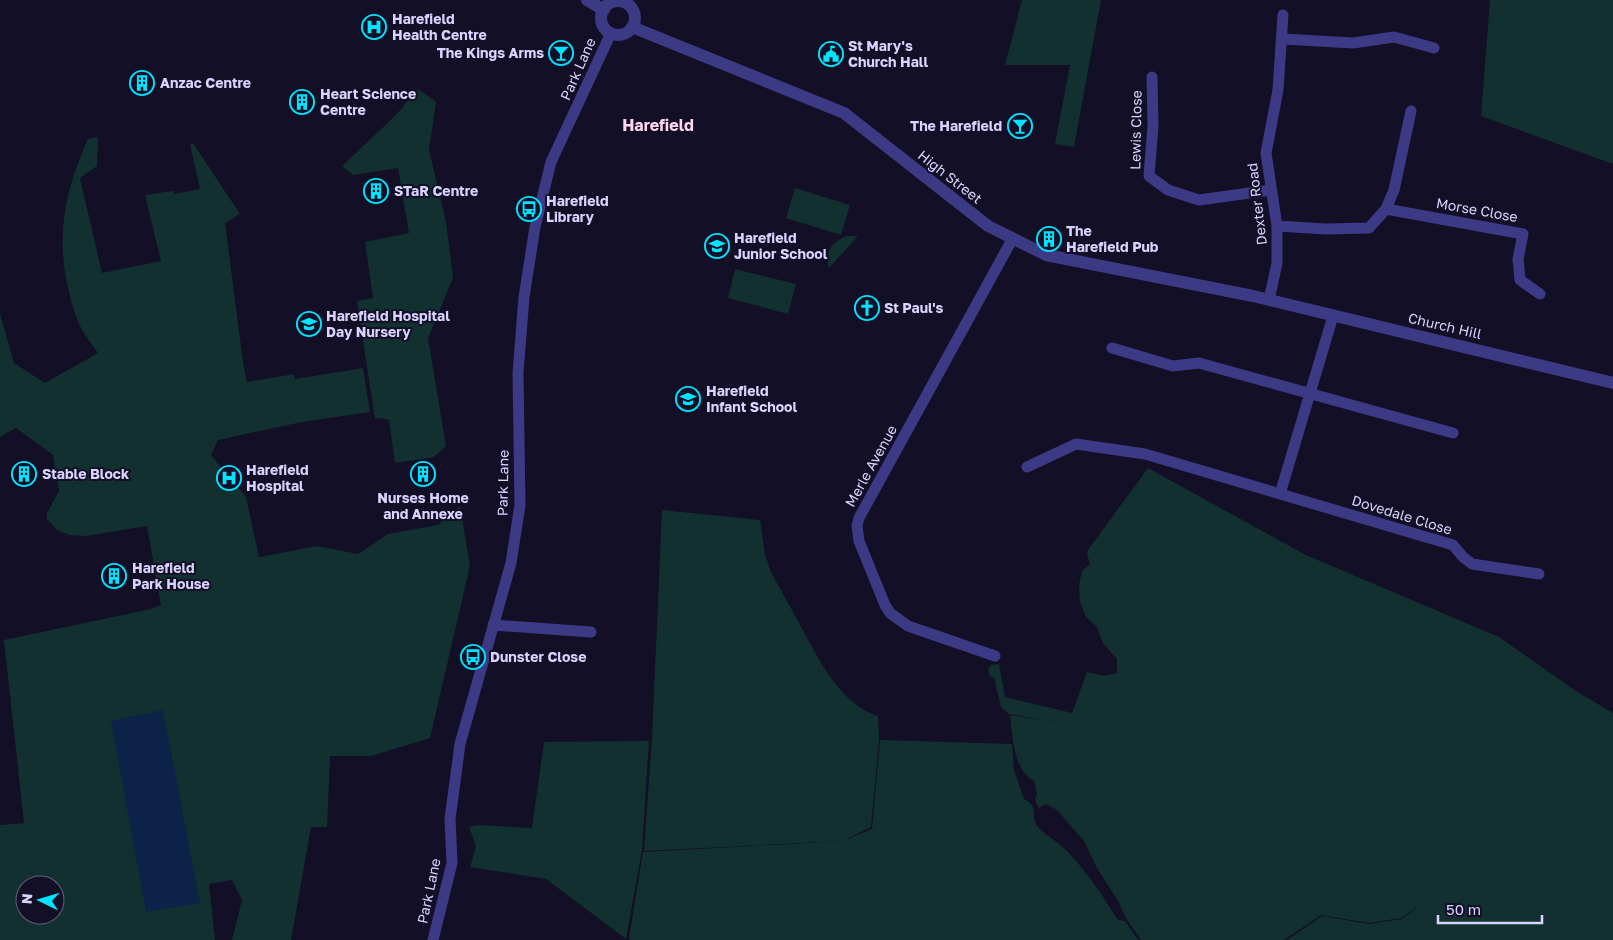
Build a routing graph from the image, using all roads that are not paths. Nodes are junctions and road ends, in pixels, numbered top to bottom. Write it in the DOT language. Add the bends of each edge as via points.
graph roads {
  1 [pos="587,0"];
  2 [pos="634,3"];
  3 [pos="604,10"];
  4 [pos="1283,15"];
  5 [pos="632,27"];
  6 [pos="611,33"];
  7 [pos="1283,39"];
  8 [pos="1434,48"];
  9 [pos="1152,77"];
  10 [pos="1411,110"];
  11 [pos="1271,190"];
  12 [pos="1386,209"];
  13 [pos="1276,226"];
  14 [pos="1013,238"];
  15 [pos="1540,294"];
  16 [pos="1269,300"];
  17 [pos="1332,316"];
  18 [pos="1112,348"];
  19 [pos="1613,383"];
  20 [pos="1311,394"];
  21 [pos="1453,433"];
  22 [pos="1027,468"];
  23 [pos="1280,494"];
  24 [pos="1539,574"];
  25 [pos="493,625"];
  26 [pos="591,632"];
  27 [pos="994,656"];
  28 [pos="434,940"];
  1 -- 3 [label="street"];
  2 -- 3 [label="street" via="617,1"];
  2 -- 5 [label="street"];
  3 -- 6 [label="street" via="602,20"];
  4 -- 7 [label="street, Dexter Road"];
  5 -- 6 [label="street" via="620,34"];
  5 -- 14 [label="street, High Street" via="844,113 988,226"];
  6 -- 25 [label="street, Park Lane" via="551,162 535,227 524,297 518,373 520,505 511,564"];
  7 -- 8 [label="street" via="1353,43 1394,37"];
  7 -- 11 [label="street, Dexter Road" via="1278,90 1266,153"];
  9 -- 11 [label="street, Lewis Close" via="1153,126 1148,176 1168,190 1199,200"];
  10 -- 12 [label="street" via="1394,190"];
  11 -- 13 [label="street, Dexter Road"];
  12 -- 13 [label="street" via="1369,228"];
  12 -- 15 [label="street, Morse Close" via="1523,234 1518,259 1520,280"];
  13 -- 16 [label="street, Dexter Road" via="1278,262"];
  14 -- 16 [label="street, High Street" via="1046,254"];
  14 -- 27 [label="street, Merle Avenue" via="856,526 859,542 890,613 908,626"];
  16 -- 17 [label="street, Church Hill"];
  17 -- 19 [label="street, Church Hill"];
  17 -- 20 [label="street"];
  18 -- 20 [label="street" via="1173,366 1199,363"];
  20 -- 21 [label="street"];
  20 -- 23 [label="street"];
  22 -- 23 [label="street, Dovedale Close" via="1076,444 1145,454"];
  23 -- 24 [label="street, Dovedale Close" via="1454,545 1472,564"];
  25 -- 26 [label="street"];
  25 -- 28 [label="street, Park Lane" via="460,744 450,819 452,864"];
}
